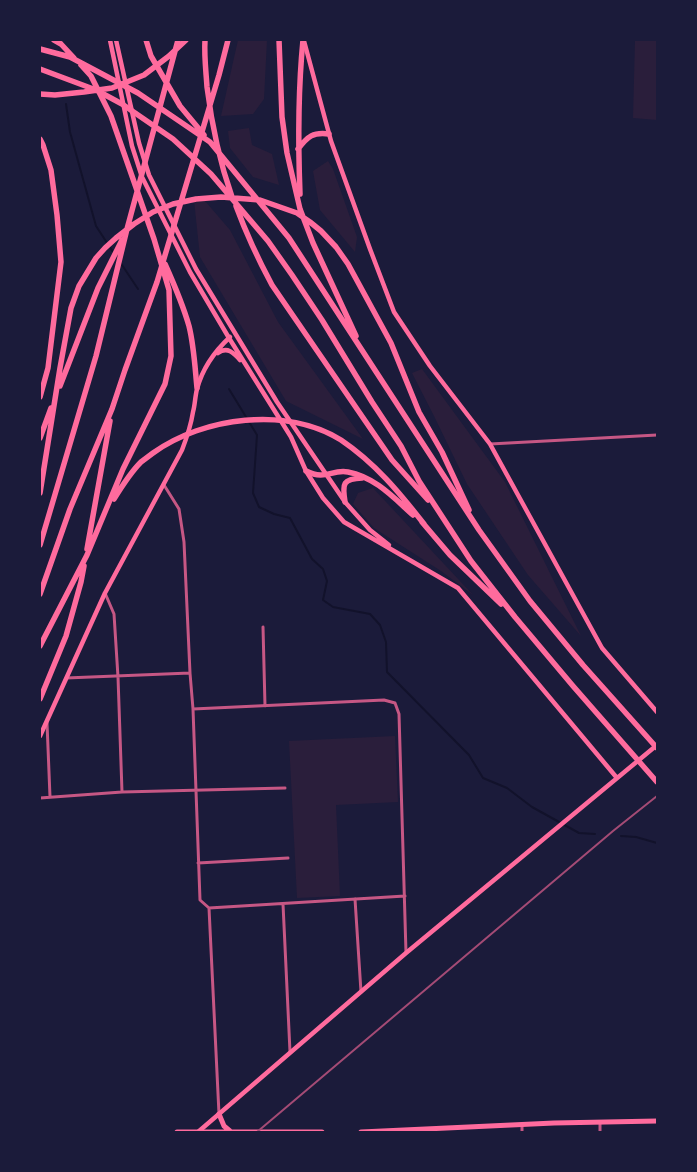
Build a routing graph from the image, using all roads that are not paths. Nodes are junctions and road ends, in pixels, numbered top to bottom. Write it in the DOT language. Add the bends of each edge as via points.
graph roads {
  1 [pos="54,40"];
  2 [pos="110,40"];
  3 [pos="116,40"];
  4 [pos="146,40"];
  5 [pos="178,40"];
  6 [pos="186,40"];
  7 [pos="205,40"];
  8 [pos="228,40"];
  9 [pos="279,40"];
  10 [pos="304,40"];
  11 [pos="40,49"];
  12 [pos="40,69"];
  13 [pos="40,94"];
  14 [pos="330,134"];
  15 [pos="40,139"];
  16 [pos="210,142"];
  17 [pos="298,149"];
  18 [pos="300,209"];
  19 [pos="127,229"];
  20 [pos="154,239"];
  21 [pos="235,334"];
  22 [pos="229,338"];
  23 [pos="364,354"];
  24 [pos="211,359"];
  25 [pos="249,370"];
  26 [pos="198,388"];
  27 [pos="40,397"];
  28 [pos="112,409"];
  29 [pos="657,435"];
  30 [pos="40,438"];
  31 [pos="490,444"];
  32 [pos="306,471"];
  33 [pos="327,475"];
  34 [pos="364,477"];
  35 [pos="164,485"];
  36 [pos="40,493"];
  37 [pos="344,502"];
  38 [pos="441,515"];
  39 [pos="104,516"];
  40 [pos="424,524"];
  41 [pos="479,530"];
  42 [pos="40,545"];
  43 [pos="398,552"];
  44 [pos="105,593"];
  45 [pos="40,594"];
  46 [pos="515,617"];
  47 [pos="263,627"];
  48 [pos="40,646"];
  49 [pos="190,673"];
  50 [pos="118,677"];
  51 [pos="66,678"];
  52 [pos="40,699"];
  53 [pos="265,706"];
  54 [pos="193,709"];
  55 [pos="657,712"];
  56 [pos="47,720"];
  57 [pos="40,736"];
  58 [pos="657,746"];
  59 [pos="617,778"];
  60 [pos="657,782"];
  61 [pos="285,788"];
  62 [pos="195,791"];
  63 [pos="122,792"];
  64 [pos="50,797"];
  65 [pos="40,798"];
  66 [pos="288,858"];
  67 [pos="198,863"];
  68 [pos="405,896"];
  69 [pos="354,899"];
  70 [pos="283,904"];
  71 [pos="209,908"];
  72 [pos="406,953"];
  73 [pos="361,993"];
  74 [pos="290,1052"];
  75 [pos="219,1114"];
  76 [pos="657,1121"];
  77 [pos="600,1123"];
  78 [pos="209,1124"];
  79 [pos="522,1125"];
  80 [pos="231,1131"];
  81 [pos="177,1132"];
  82 [pos="198,1132"];
  83 [pos="209,1132"];
  84 [pos="287,1132"];
  85 [pos="322,1132"];
  86 [pos="362,1132"];
  87 [pos="522,1132"];
  88 [pos="600,1132"];
  1 -- 20 [label="highway" via="91,76 110,116"];
  2 -- 22 [label="main road" via="132,146 142,177 190,272"];
  3 -- 21 [label="main road" via="139,144 149,174 196,268"];
  4 -- 16 [label="highway" via="151,56 180,106"];
  5 -- 19 [label="highway"];
  6 -- 13 [label="highway" via="144,76 112,88"];
  7 -- 38 [label="highway" via="211,120 222,169 259,260 272,285 392,460"];
  8 -- 28 [label="highway" via="157,282"];
  9 -- 18 [label="highway" via="282,117"];
  10 -- 14 [label="main road"];
  10 -- 17 [label="highway"];
  11 -- 16 [label="highway" via="70,57 138,93"];
  12 -- 38 [label="highway" via="96,90 122,104 173,139 211,174 268,240 297,282"];
  14 -- 17 [label="highway" via="311,135"];
  14 -- 31 [label="main road" via="394,312 430,366"];
  15 -- 27 [label="highway" via="51,170 61,262 48,368"];
  16 -- 23 [label="highway" via="289,238"];
  17 -- 18 [label="highway"];
  18 -- 23 [label="highway"];
  19 -- 30 [label="highway" via="98,288"];
  19 -- 42 [label="highway" via="96,356"];
  20 -- 26 [label="highway" via="189,327"];
  20 -- 39 [label="highway" via="169,290 172,356 165,384"];
  21 -- 22 [label="main road"];
  21 -- 33 [label="main road"];
  22 -- 24 [label="main road"];
  22 -- 25 [label="main road"];
  23 -- 41 [label="highway"];
  24 -- 25 [label="main road" via="228,350"];
  24 -- 26 [label="main road"];
  25 -- 32 [label="main road" via="291,437"];
  26 -- 35 [label="main road" via="187,437"];
  28 -- 45 [label="highway" via="70,509"];
  28 -- 52 [label="highway" via="81,582 66,636"];
  29 -- 31 [label="street"];
  31 -- 55 [label="main road" via="602,648"];
  32 -- 33 [label="highway" via="313,475"];
  32 -- 43 [label="main road" via="344,522"];
  33 -- 34 [label="highway" via="346,472"];
  33 -- 37 [label="main road"];
  34 -- 37 [label="highway" via="347,480"];
  34 -- 40 [label="highway" via="380,485"];
  35 -- 44 [label="main road"];
  35 -- 49 [label="street" via="179,509 184,542"];
  36 -- 41 [label="highway" via="72,308 96,258 134,224 173,204 221,197 260,200 297,213 321,231 348,264 391,343 419,412"];
  37 -- 43 [label="main road" via="370,530"];
  38 -- 46 [label="highway" via="471,561"];
  39 -- 40 [label="highway" via="141,462 163,446 185,434 214,425 263,419 294,422 340,440 370,462"];
  39 -- 48 [label="highway"];
  40 -- 46 [label="highway"];
  41 -- 58 [label="highway" via="530,601"];
  43 -- 59 [label="main road" via="458,588"];
  44 -- 50 [label="street" via="114,614"];
  44 -- 51 [label="main road"];
  46 -- 60 [label="highway"];
  47 -- 53 [label="street"];
  49 -- 50 [label="street"];
  49 -- 54 [label="street"];
  50 -- 51 [label="street"];
  50 -- 63 [label="street"];
  51 -- 56 [label="main road"];
  53 -- 54 [label="street"];
  53 -- 68 [label="street" via="384,700 395,703 399,714"];
  54 -- 62 [label="street"];
  56 -- 57 [label="main road"];
  56 -- 64 [label="street"];
  58 -- 59 [label="main road"];
  59 -- 72 [label="main road"];
  61 -- 62 [label="street"];
  62 -- 63 [label="street"];
  62 -- 67 [label="street"];
  63 -- 64 [label="street"];
  64 -- 65 [label="street"];
  66 -- 67 [label="street"];
  67 -- 71 [label="street" via="200,900"];
  68 -- 69 [label="street"];
  68 -- 72 [label="street"];
  69 -- 70 [label="street"];
  69 -- 73 [label="street"];
  70 -- 71 [label="street"];
  70 -- 74 [label="street"];
  71 -- 75 [label="street"];
  72 -- 73 [label="main road"];
  73 -- 74 [label="main road"];
  74 -- 75 [label="main road"];
  75 -- 78 [label="main road"];
  75 -- 80 [label="main road" via="224,1126"];
  76 -- 77 [label="main road"];
  77 -- 79 [label="main road"];
  77 -- 88 [label="street"];
  78 -- 82 [label="main road"];
  78 -- 83 [label="main road"];
  79 -- 86 [label="main road"];
  79 -- 87 [label="street"];
  80 -- 83 [label="main road"];
  80 -- 84 [label="main road"];
  81 -- 82 [label="main road"];
  82 -- 83 [label="main road"];
  84 -- 85 [label="main road"];
}
